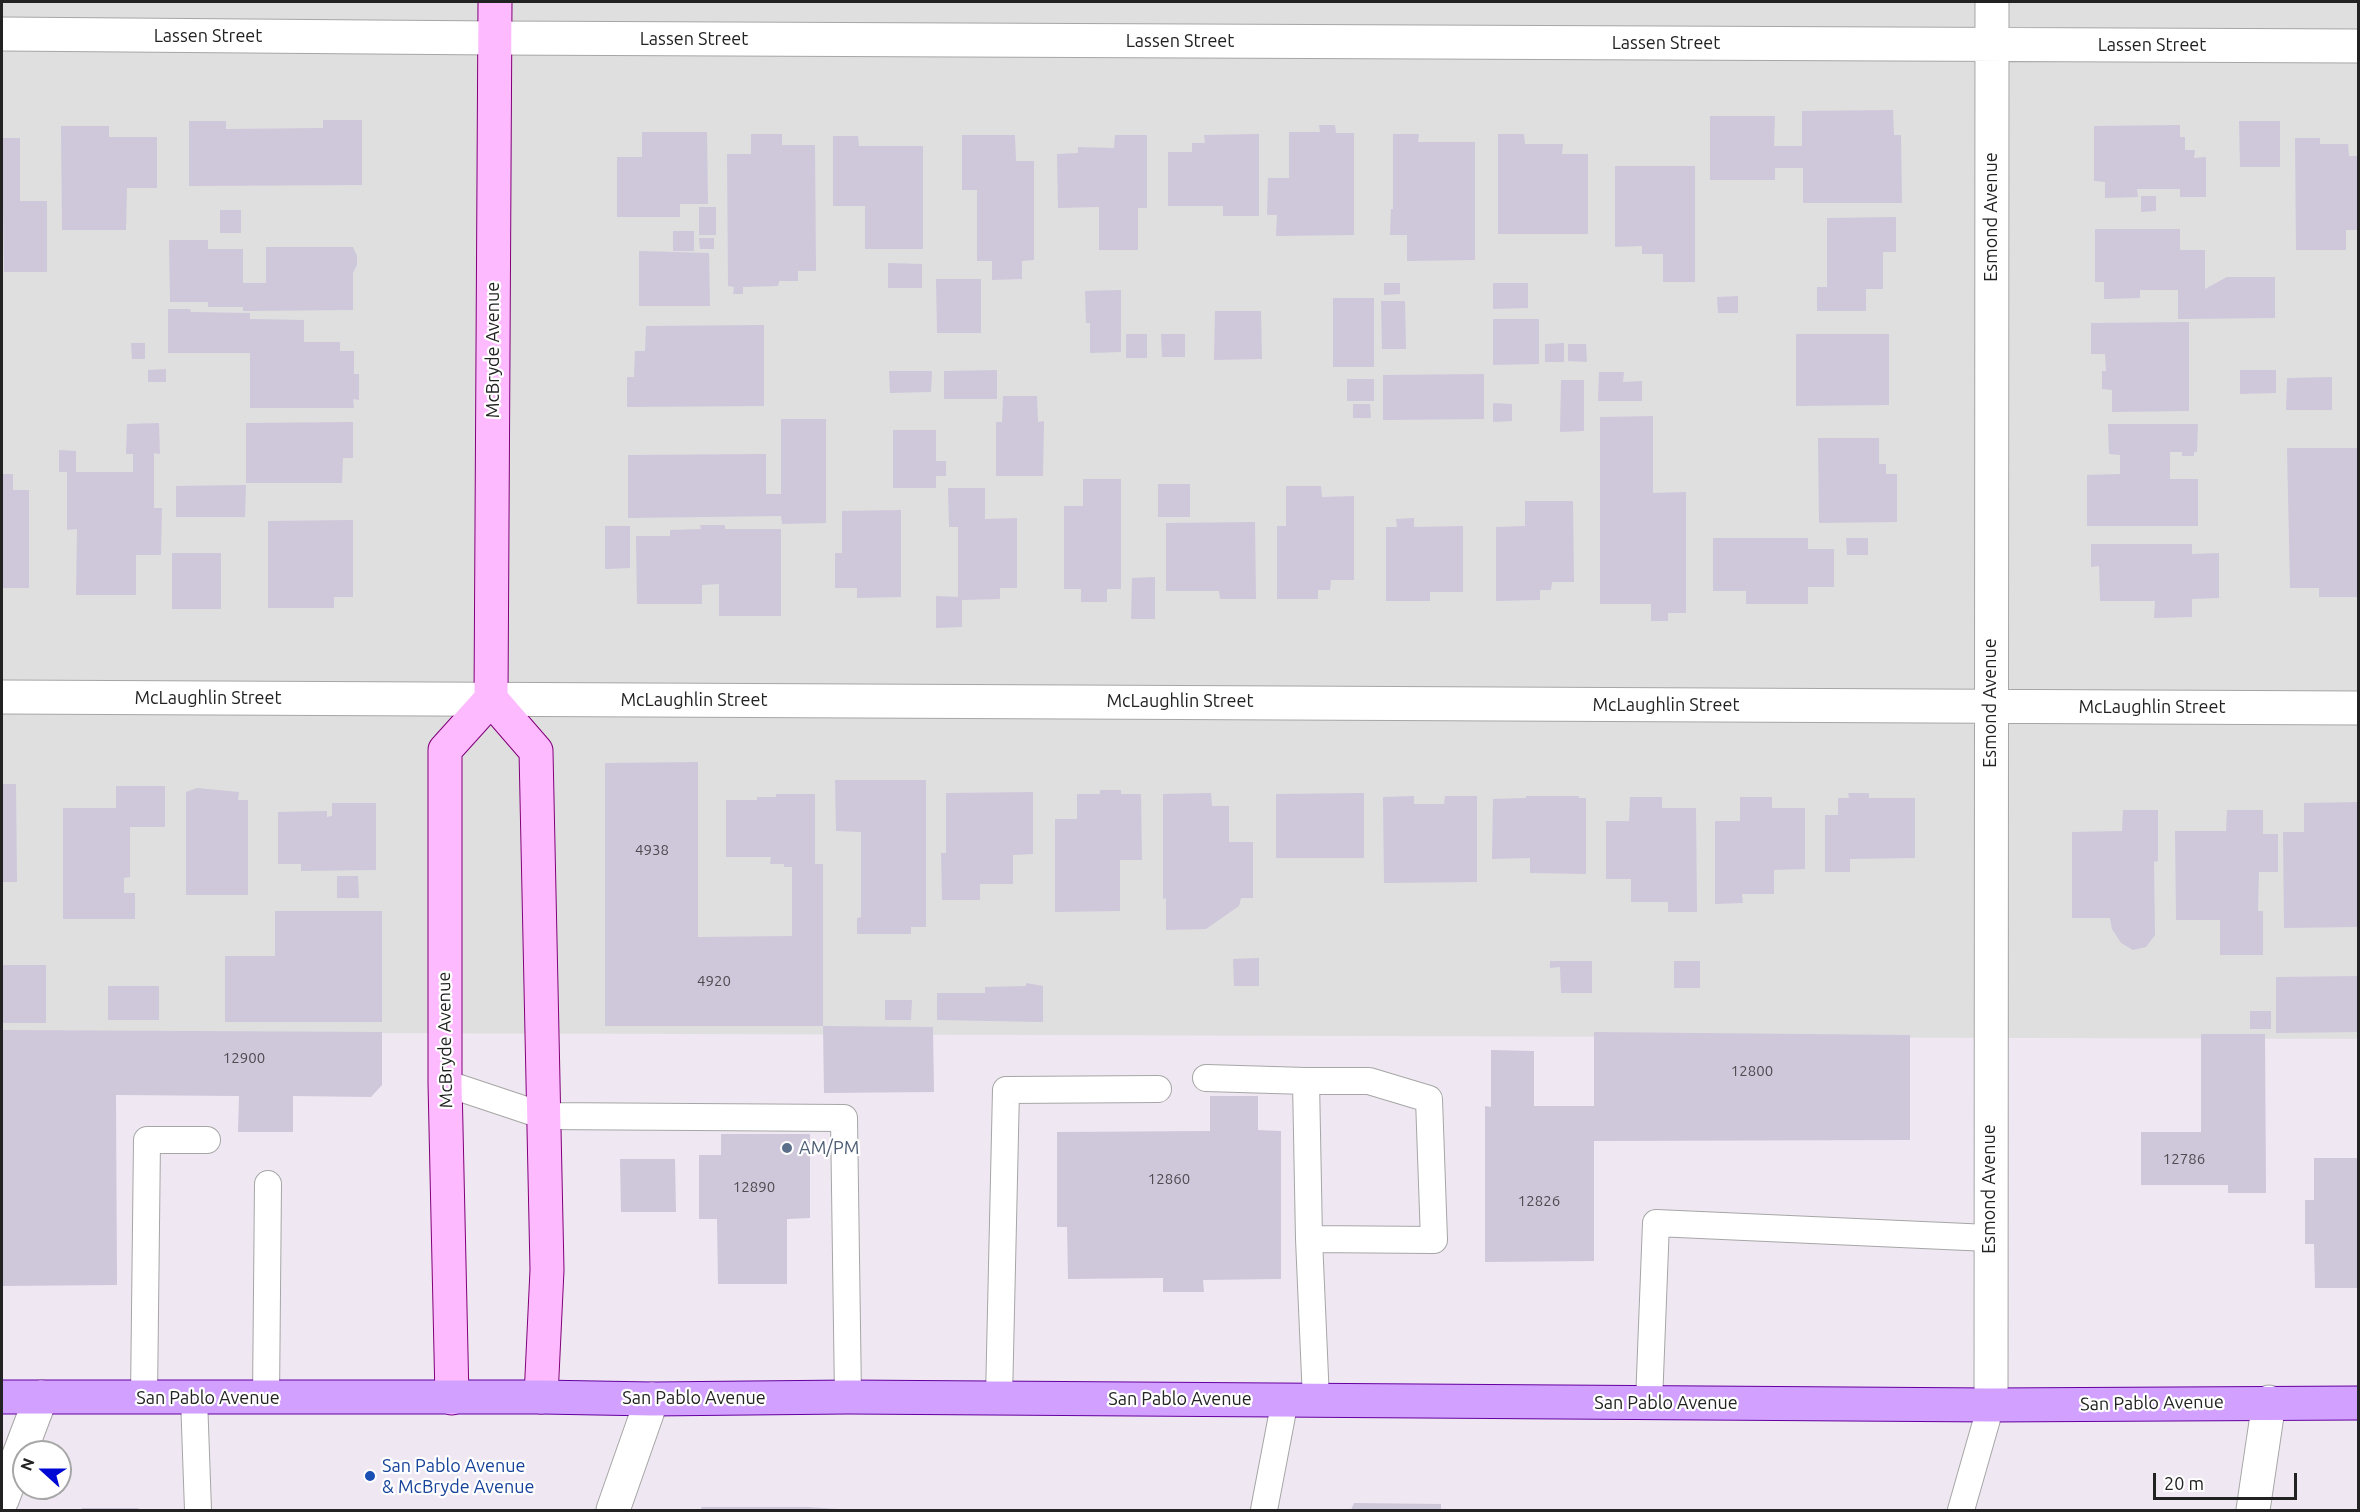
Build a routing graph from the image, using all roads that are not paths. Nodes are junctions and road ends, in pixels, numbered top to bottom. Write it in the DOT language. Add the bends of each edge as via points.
graph roads {
  1 [pos="495,2"];
  2 [pos="1992,2"];
  3 [pos="2,34"];
  4 [pos="495,38"];
  5 [pos="1992,45"];
  6 [pos="2358,46"];
  7 [pos="2,697"];
  8 [pos="491,699"];
  9 [pos="1990,706"];
  10 [pos="2358,708"];
  11 [pos="1206,1078"];
  12 [pos="1306,1081"];
  13 [pos="445,1083"];
  14 [pos="1158,1089"];
  15 [pos="544,1116"];
  16 [pos="207,1140"];
  17 [pos="268,1184"];
  18 [pos="1989,1238"];
  19 [pos="1309,1239"];
  20 [pos="2,1397"];
  21 [pos="41,1397"];
  22 [pos="541,1397"];
  23 [pos="848,1397"];
  24 [pos="144,1398"];
  25 [pos="194,1398"];
  26 [pos="266,1398"];
  27 [pos="452,1398"];
  28 [pos="999,1398"];
  29 [pos="652,1399"];
  30 [pos="1300,1400"];
  31 [pos="1649,1402"];
  32 [pos="2269,1402"];
  33 [pos="2358,1403"];
  34 [pos="1990,1405"];
  35 [pos="2,1500"];
  36 [pos="198,1510"];
  37 [pos="613,1510"];
  38 [pos="1264,1510"];
  39 [pos="1961,1510"];
  40 [pos="2253,1510"];
  1 -- 4 [label="main road, McBryde Avenue"];
  2 -- 5 [label="street, Esmond Avenue"];
  3 -- 4 [label="street, Lassen Street"];
  4 -- 5 [label="street, Lassen Street"];
  4 -- 8 [label="main road, McBryde Avenue"];
  5 -- 6 [label="street, Lassen Street"];
  5 -- 9 [label="street, Esmond Avenue"];
  7 -- 8 [label="street, McLaughlin Street"];
  8 -- 9 [label="street, McLaughlin Street"];
  8 -- 13 [label="main road, McBryde Avenue" via="446,750"];
  8 -- 15 [label="main road" via="536,751"];
  9 -- 10 [label="street, McLaughlin Street"];
  9 -- 18 [label="street, Esmond Avenue"];
  11 -- 12 [label="lane"];
  12 -- 19 [label="lane"];
  12 -- 19 [label="lane" via="1369,1081 1429,1099 1434,1240"];
  13 -- 15 [label="lane"];
  13 -- 27 [label="main road, McBryde Avenue"];
  14 -- 28 [label="lane" via="1006,1090"];
  15 -- 22 [label="main road" via="547,1270"];
  15 -- 23 [label="lane" via="844,1118"];
  16 -- 24 [label="lane" via="147,1140"];
  17 -- 26 [label="lane"];
  18 -- 31 [label="lane" via="1656,1223"];
  18 -- 34 [label="street, Esmond Avenue"];
  19 -- 30 [label="lane"];
  20 -- 21 [label="main road, San Pablo Avenue"];
  21 -- 24 [label="main road, San Pablo Avenue"];
  21 -- 35 [label="street"];
  22 -- 27 [label="main road, San Pablo Avenue"];
  22 -- 29 [label="main road, San Pablo Avenue"];
  23 -- 28 [label="main road, San Pablo Avenue"];
  23 -- 29 [label="main road, San Pablo Avenue"];
  24 -- 25 [label="main road, San Pablo Avenue"];
  25 -- 26 [label="main road, San Pablo Avenue"];
  25 -- 36 [label="lane"];
  26 -- 27 [label="main road, San Pablo Avenue"];
  28 -- 30 [label="main road, San Pablo Avenue"];
  29 -- 37 [label="street"];
  30 -- 31 [label="main road, San Pablo Avenue"];
  30 -- 38 [label="lane"];
  31 -- 34 [label="main road, San Pablo Avenue"];
  32 -- 33 [label="main road, San Pablo Avenue"];
  32 -- 34 [label="main road, San Pablo Avenue"];
  32 -- 40 [label="street"];
  34 -- 39 [label="lane"];
}
